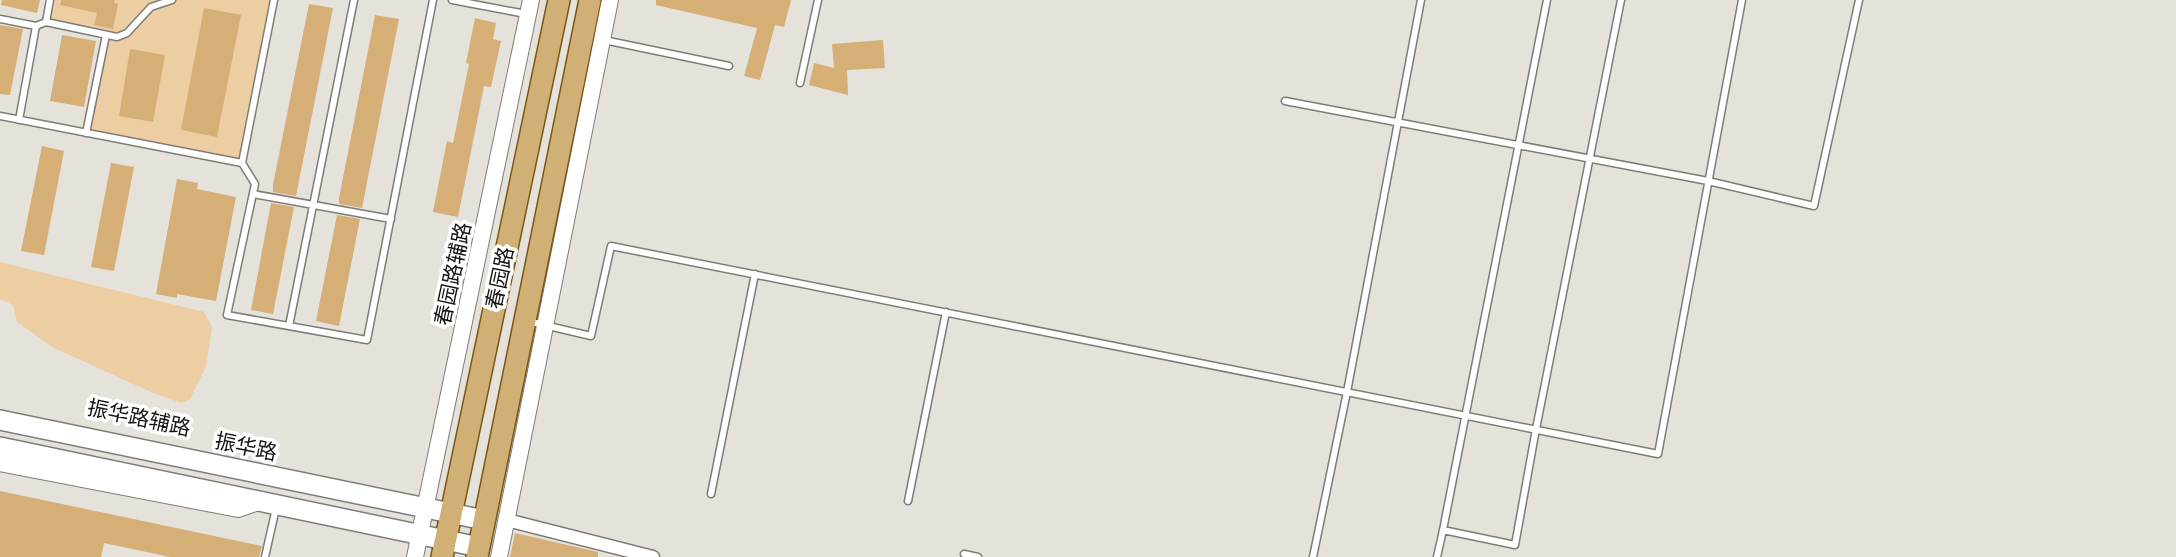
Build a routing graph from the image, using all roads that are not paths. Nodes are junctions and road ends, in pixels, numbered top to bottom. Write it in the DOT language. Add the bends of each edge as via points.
graph roads {
  1 [pos="50,0"];
  2 [pos="172,0"];
  3 [pos="274,0"];
  4 [pos="354,0"];
  5 [pos="433,0"];
  6 [pos="452,0"];
  7 [pos="559,0"];
  8 [pos="590,0"];
  9 [pos="610,0"];
  10 [pos="818,0"];
  11 [pos="1421,0"];
  12 [pos="1547,0"];
  13 [pos="1621,0"];
  14 [pos="1742,0"];
  15 [pos="1859,0"];
  16 [pos="466,1"];
  17 [pos="530,7"];
  18 [pos="0,19"];
  19 [pos="46,22"];
  20 [pos="36,26"];
  21 [pos="553,26"];
  22 [pos="106,35"];
  23 [pos="593,37"];
  24 [pos="729,65"];
  25 [pos="800,83"];
  26 [pos="1285,102"];
  27 [pos="0,116"];
  28 [pos="19,120"];
  29 [pos="1398,123"];
  30 [pos="86,133"];
  31 [pos="1518,146"];
  32 [pos="1591,160"];
  33 [pos="242,163"];
  34 [pos="1708,181"];
  35 [pos="253,194"];
  36 [pos="314,204"];
  37 [pos="391,219"];
  38 [pos="755,274"];
  39 [pos="946,312"];
  40 [pos="535,323"];
  41 [pos="463,325"];
  42 [pos="289,326"];
  43 [pos="489,331"];
  44 [pos="1347,392"];
  45 [pos="0,411"];
  46 [pos="1465,416"];
  47 [pos="0,420"];
  48 [pos="1536,429"];
  49 [pos="0,447"];
  50 [pos="0,463"];
  51 [pos="267,474"];
  52 [pos="711,494"];
  53 [pos="908,501"];
  54 [pos="269,502"];
  55 [pos="425,507"];
  56 [pos="451,512"];
  57 [pos="484,520"];
  58 [pos="507,520"];
  59 [pos="1443,530"];
  60 [pos="420,533"];
  61 [pos="444,548"];
  62 [pos="478,552"];
  63 [pos="964,554"];
  64 [pos="265,557"];
  65 [pos="415,557"];
  66 [pos="499,557"];
  67 [pos="653,557"];
  68 [pos="978,557"];
  69 [pos="1313,557"];
  70 [pos="1437,557"];
  1 -- 19 [label="lane"];
  2 -- 22 [label="lane" via="151,8 127,33"];
  3 -- 33 [label="lane"];
  4 -- 36 [label="lane"];
  5 -- 37 [label="lane"];
  6 -- 16 [label="lane"];
  7 -- 21 [label="main road, 春园路"];
  8 -- 23 [label="main road, 春园路"];
  9 -- 23 [label="street"];
  10 -- 25 [label="lane"];
  11 -- 29 [label="lane"];
  12 -- 31 [label="lane"];
  13 -- 32 [label="lane"];
  14 -- 34 [label="lane"];
  15 -- 34 [label="lane" via="1814,206"];
  16 -- 17 [label="lane"];
  17 -- 21 [label="street"];
  17 -- 41 [label="street, 春园路辅路"];
  18 -- 20 [label="lane"];
  19 -- 20 [label="lane"];
  19 -- 22 [label="lane"];
  20 -- 28 [label="lane"];
  21 -- 43 [label="main road, 春园路"];
  22 -- 30 [label="lane"];
  23 -- 24 [label="lane"];
  23 -- 40 [label="main road, 春园路"];
  26 -- 29 [label="lane"];
  27 -- 28 [label="lane"];
  28 -- 30 [label="lane"];
  29 -- 31 [label="lane"];
  29 -- 44 [label="lane"];
  30 -- 33 [label="lane"];
  31 -- 32 [label="lane"];
  31 -- 46 [label="lane"];
  32 -- 34 [label="lane"];
  32 -- 48 [label="lane"];
  33 -- 35 [label="lane" via="255,184"];
  34 -- 48 [label="lane" via="1658,454"];
  35 -- 36 [label="lane"];
  35 -- 42 [label="lane" via="227,315"];
  36 -- 37 [label="lane"];
  36 -- 42 [label="lane"];
  37 -- 42 [label="lane" via="367,340"];
  38 -- 39 [label="lane"];
  38 -- 40 [label="lane" via="611,246 591,336"];
  38 -- 52 [label="lane"];
  39 -- 44 [label="lane"];
  39 -- 53 [label="lane"];
  40 -- 57 [label="main road, 春园路"];
  40 -- 58 [label="street"];
  41 -- 43 [label="street"];
  41 -- 55 [label="street, 春园路辅路"];
  43 -- 56 [label="main road, 春园路"];
  44 -- 46 [label="lane"];
  44 -- 69 [label="lane"];
  45 -- 51 [label="street, 振华路辅路" via="234,459"];
  46 -- 48 [label="lane"];
  46 -- 59 [label="lane"];
  47 -- 51 [label="main road, 振华路"];
  48 -- 59 [label="lane" via="1516,545"];
  49 -- 54 [label="main road"];
  50 -- 54 [label="street" via="238,509"];
  51 -- 55 [label="main road, 振华路"];
  54 -- 60 [label="main road"];
  54 -- 64 [label="lane"];
  55 -- 56 [label="main road, 振华路"];
  55 -- 60 [label="street, 春园路辅路"];
  56 -- 57 [label="main road, 振华路"];
  56 -- 61 [label="main road, 春园路"];
  57 -- 58 [label="street"];
  57 -- 62 [label="main road, 春园路"];
  58 -- 66 [label="street"];
  58 -- 67 [label="street"];
  59 -- 70 [label="lane"];
  60 -- 61 [label="main road"];
  60 -- 65 [label="street, 春园路辅路"];
  61 -- 62 [label="main road"];
  63 -- 68 [label="lane"];
}
